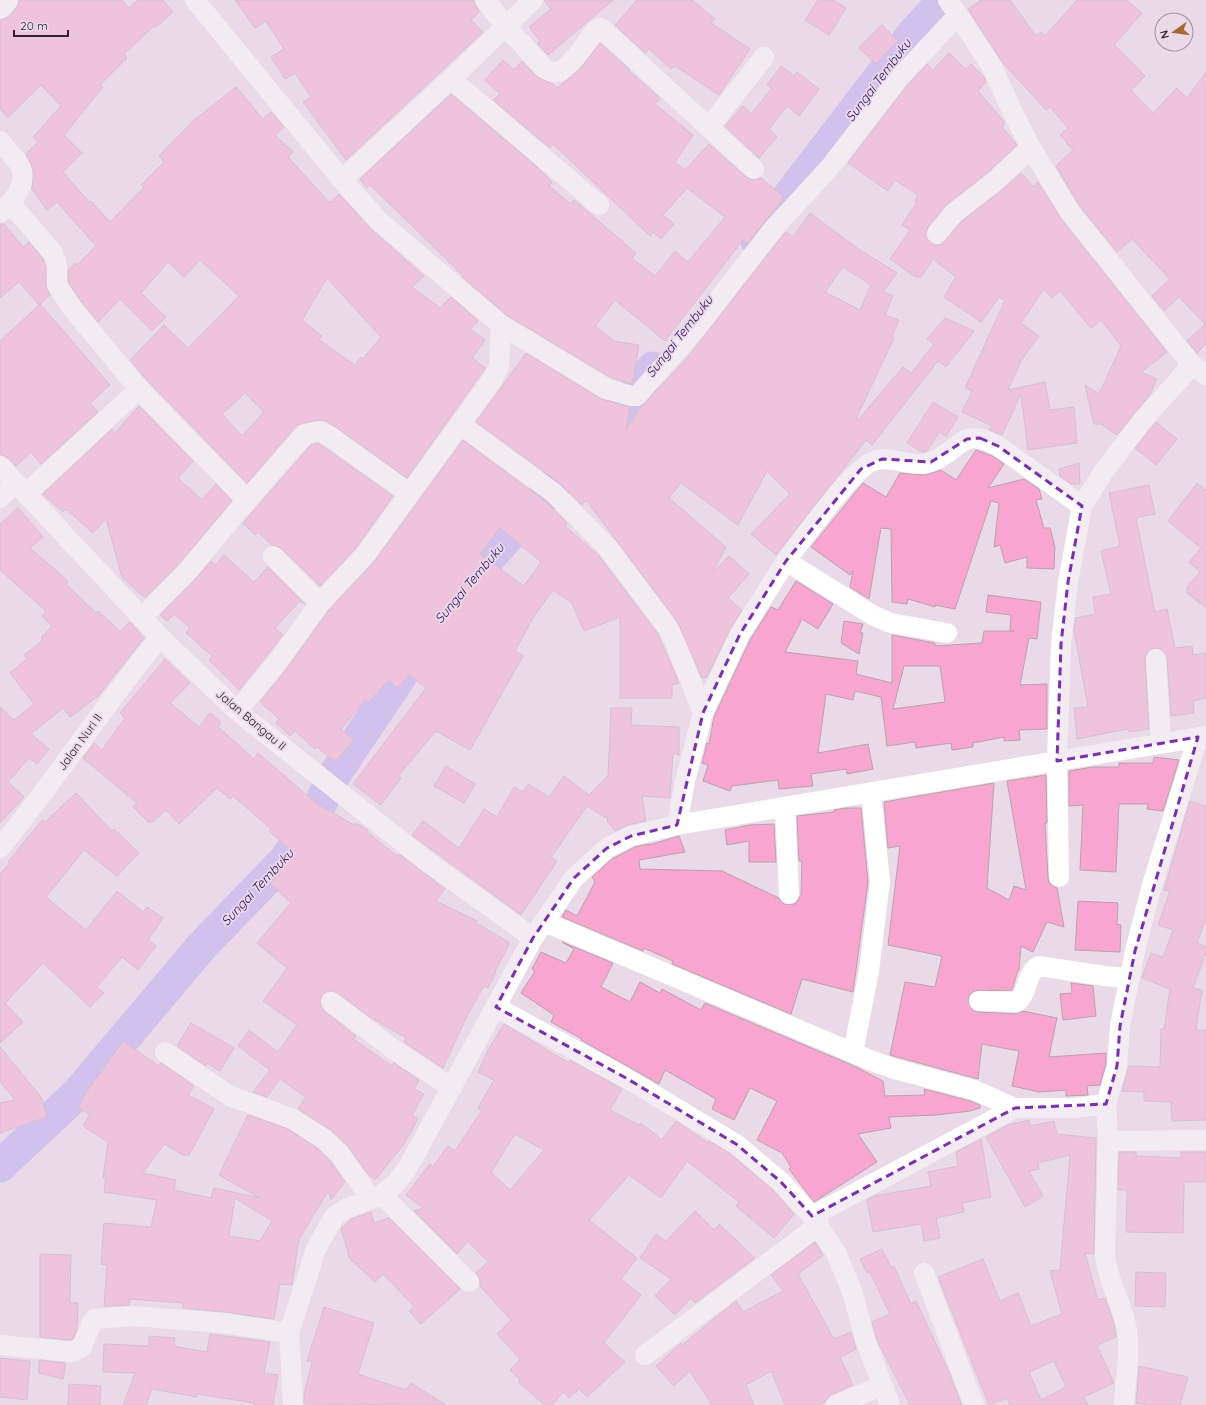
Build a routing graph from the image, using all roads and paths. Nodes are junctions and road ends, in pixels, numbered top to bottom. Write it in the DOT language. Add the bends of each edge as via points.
graph roads {
  1 [pos="8,0"];
  2 [pos="195,0"];
  3 [pos="485,0"];
  4 [pos="533,0"];
  5 [pos="953,8"];
  6 [pos="0,9"];
  7 [pos="506,27"];
  8 [pos="764,57"];
  9 [pos="451,79"];
  10 [pos="710,126"];
  11 [pos="0,141"];
  12 [pos="1031,148"];
  13 [pos="754,169"];
  14 [pos="342,180"];
  15 [pos="599,205"];
  16 [pos="5,209"];
  17 [pos="937,234"];
  18 [pos="501,325"];
  19 [pos="1199,370"];
  20 [pos="139,389"];
  21 [pos="460,425"];
  22 [pos="0,466"];
  23 [pos="21,488"];
  24 [pos="410,494"];
  25 [pos="0,498"];
  26 [pos="247,500"];
  27 [pos="1082,506"];
  28 [pos="273,556"];
  29 [pos="786,561"];
  30 [pos="320,603"];
  31 [pos="142,618"];
  32 [pos="947,633"];
  33 [pos="160,637"];
  34 [pos="1156,659"];
  35 [pos="237,711"];
  36 [pos="704,713"];
  37 [pos="1202,736"];
  38 [pos="1161,743"];
  39 [pos="1057,761"];
  40 [pos="871,792"];
  41 [pos="785,807"];
  42 [pos="677,825"];
  43 [pos="0,848"];
  44 [pos="1060,877"];
  45 [pos="789,894"];
  46 [pos="545,922"];
  47 [pos="533,938"];
  48 [pos="1130,978"];
  49 [pos="979,1001"];
  50 [pos="331,1002"];
  51 [pos="496,1007"];
  52 [pos="165,1052"];
  53 [pos="853,1053"];
  54 [pos="452,1088"];
  55 [pos="1106,1104"];
  56 [pos="1015,1108"];
  57 [pos="1206,1140"];
  58 [pos="1108,1141"];
  59 [pos="376,1197"];
  60 [pos="815,1220"];
  61 [pos="924,1273"];
  62 [pos="469,1282"];
  63 [pos="289,1333"];
  64 [pos="0,1345"];
  65 [pos="644,1355"];
  66 [pos="882,1386"];
  67 [pos="293,1405"];
  68 [pos="836,1405"];
  69 [pos="890,1405"];
  70 [pos="974,1405"];
  71 [pos="1124,1405"];
  1 -- 6 [label="street"];
  2 -- 14 [label="street"];
  3 -- 7 [label="street"];
  4 -- 7 [label="street"];
  5 -- 12 [label="street" via="992,67"];
  5 -- 18 [label="street" via="830,167 774,228 676,353 637,396 607,389"];
  7 -- 9 [label="street"];
  7 -- 10 [label="street" via="545,69 556,72 565,69 595,31 601,28"];
  8 -- 10 [label="street"];
  9 -- 14 [label="street"];
  9 -- 15 [label="street"];
  10 -- 13 [label="street"];
  11 -- 16 [label="street" via="19,164 22,174 18,192"];
  12 -- 17 [label="street" via="994,182 954,213"];
  12 -- 19 [label="street" via="1070,212"];
  14 -- 18 [label="street" via="379,221"];
  16 -- 20 [label="street" via="53,252 57,265 58,289"];
  18 -- 21 [label="street" via="499,366 493,379"];
  19 -- 27 [label="street" via="1141,422 1104,471"];
  20 -- 23 [label="street"];
  20 -- 26 [label="street"];
  21 -- 24 [label="street"];
  21 -- 36 [label="street" via="550,491 608,548 668,628"];
  22 -- 23 [label="street, Jalan Bangau II"];
  23 -- 25 [label="street"];
  23 -- 31 [label="street, Jalan Bangau II"];
  24 -- 26 [label="street" via="329,436 314,431 301,437"];
  24 -- 30 [label="street" via="365,554"];
  26 -- 31 [label="street" via="185,574"];
  27 -- 29 [label="street" via="998,446 974,438 955,445 930,462 911,463 882,459 873,461 861,469 832,501"];
  27 -- 39 [label="street" via="1068,582 1061,644"];
  28 -- 30 [label="street"];
  29 -- 32 [label="street" via="874,616 891,623"];
  29 -- 36 [label="street" via="740,634"];
  30 -- 35 [label="street" via="276,664"];
  31 -- 33 [label="street, Jalan Bangau II"];
  33 -- 35 [label="street, Jalan Bangau II"];
  33 -- 43 [label="street, Jalan Nuri II"];
  34 -- 38 [label="street"];
  35 -- 47 [label="street, Jalan Bangau II" via="425,860"];
  36 -- 42 [label="street" via="685,781"];
  37 -- 38 [label="street"];
  37 -- 48 [label="street" via="1152,885"];
  38 -- 39 [label="street"];
  39 -- 40 [label="street"];
  39 -- 44 [label="street"];
  40 -- 41 [label="street"];
  40 -- 53 [label="street" via="880,882 869,971"];
  41 -- 42 [label="street"];
  41 -- 45 [label="street"];
  42 -- 46 [label="street" via="631,836 607,848 574,878"];
  46 -- 47 [label="street"];
  46 -- 53 [label="street"];
  47 -- 51 [label="street"];
  48 -- 49 [label="street" via="1039,966 1030,974 1021,999 1017,1002"];
  48 -- 55 [label="street" via="1120,1026 1117,1066"];
  50 -- 54 [label="street"];
  51 -- 54 [label="street"];
  51 -- 60 [label="street" via="626,1078 736,1144 781,1182"];
  52 -- 59 [label="street" via="230,1096 293,1120 324,1139"];
  53 -- 56 [label="street" via="895,1069 974,1090"];
  54 -- 59 [label="street" via="407,1169 395,1184"];
  55 -- 56 [label="street" via="1074,1108"];
  55 -- 58 [label="street"];
  56 -- 60 [label="street"];
  57 -- 58 [label="street"];
  58 -- 71 [label="street" via="1105,1256 1107,1270 1127,1331"];
  59 -- 62 [label="street"];
  59 -- 63 [label="street" via="345,1209 334,1217 322,1235"];
  60 -- 65 [label="street"];
  60 -- 66 [label="street" via="836,1253 852,1291"];
  61 -- 70 [label="street"];
  63 -- 64 [label="street" via="223,1323 133,1316 95,1319 82,1346 72,1352"];
  63 -- 67 [label="street"];
  66 -- 68 [label="street"];
  66 -- 69 [label="street"];
}
